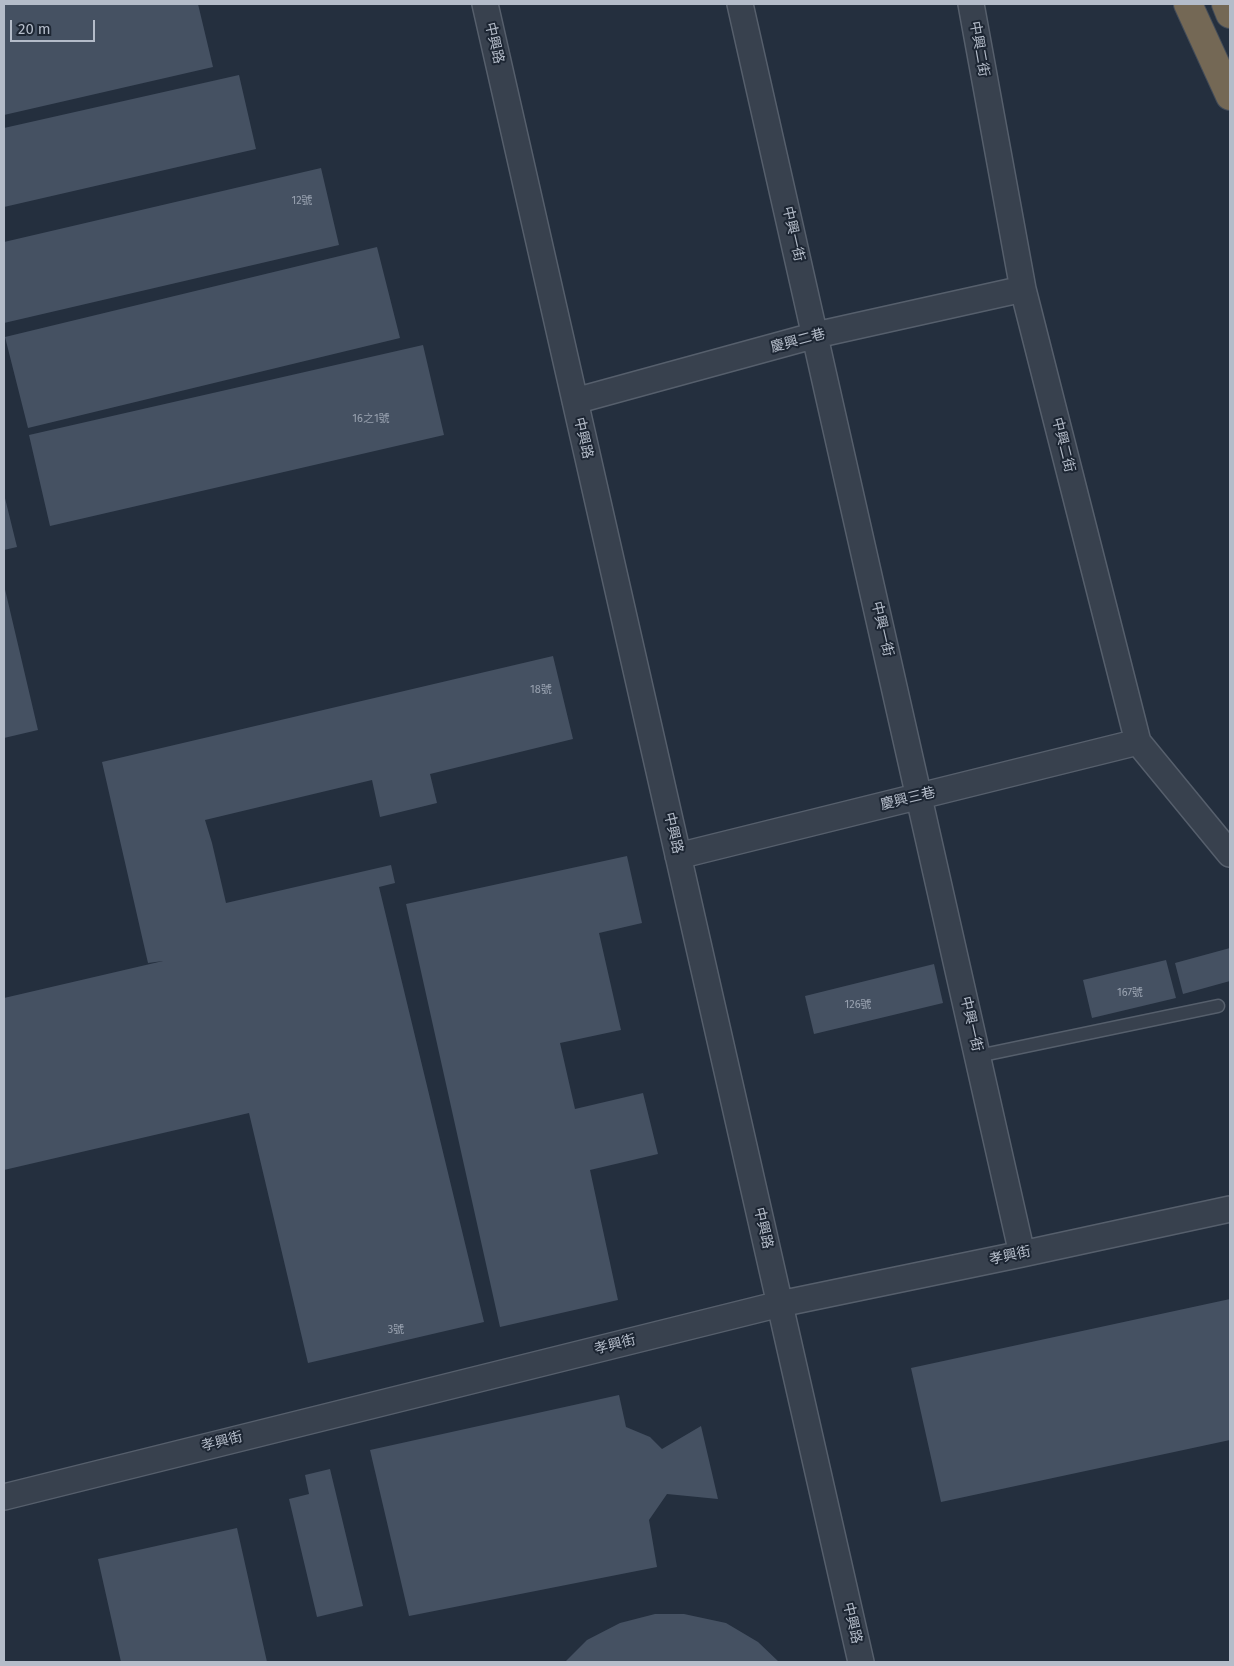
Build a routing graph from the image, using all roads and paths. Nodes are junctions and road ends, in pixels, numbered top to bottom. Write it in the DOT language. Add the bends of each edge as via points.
graph roads {
  1 [pos="485,4"];
  2 [pos="740,4"];
  3 [pos="971,4"];
  4 [pos="1188,4"];
  5 [pos="1226,4"];
  6 [pos="1230,14"];
  7 [pos="1230,96"];
  8 [pos="1023,289"];
  9 [pos="816,336"];
  10 [pos="575,401"];
  11 [pos="1138,742"];
  12 [pos="919,796"];
  13 [pos="1230,854"];
  14 [pos="678,856"];
  15 [pos="1218,1006"];
  16 [pos="978,1056"];
  17 [pos="1230,1209"];
  18 [pos="1022,1254"];
  19 [pos="780,1304"];
  20 [pos="4,1497"];
  21 [pos="861,1662"];
  1 -- 10 [label="street, 中興路"];
  2 -- 9 [label="street, 中興一街"];
  3 -- 8 [label="street, 中興二街"];
  4 -- 7 [label="highway"];
  5 -- 6 [label="highway"];
  8 -- 9 [label="street, 慶興二巷"];
  8 -- 11 [label="street, 中興二街"];
  9 -- 10 [label="street, 慶興二巷"];
  9 -- 12 [label="street, 中興一街"];
  10 -- 14 [label="street, 中興路"];
  11 -- 12 [label="street, 慶興三巷"];
  11 -- 13 [label="street, 中興二街"];
  12 -- 14 [label="street, 慶興三巷"];
  12 -- 16 [label="street, 中興一街"];
  14 -- 19 [label="street, 中興路"];
  15 -- 16 [label="lane"];
  16 -- 18 [label="street, 中興一街"];
  17 -- 18 [label="street, 孝興街"];
  18 -- 19 [label="street, 孝興街"];
  19 -- 20 [label="street, 孝興街"];
  19 -- 21 [label="street, 中興路"];
}
